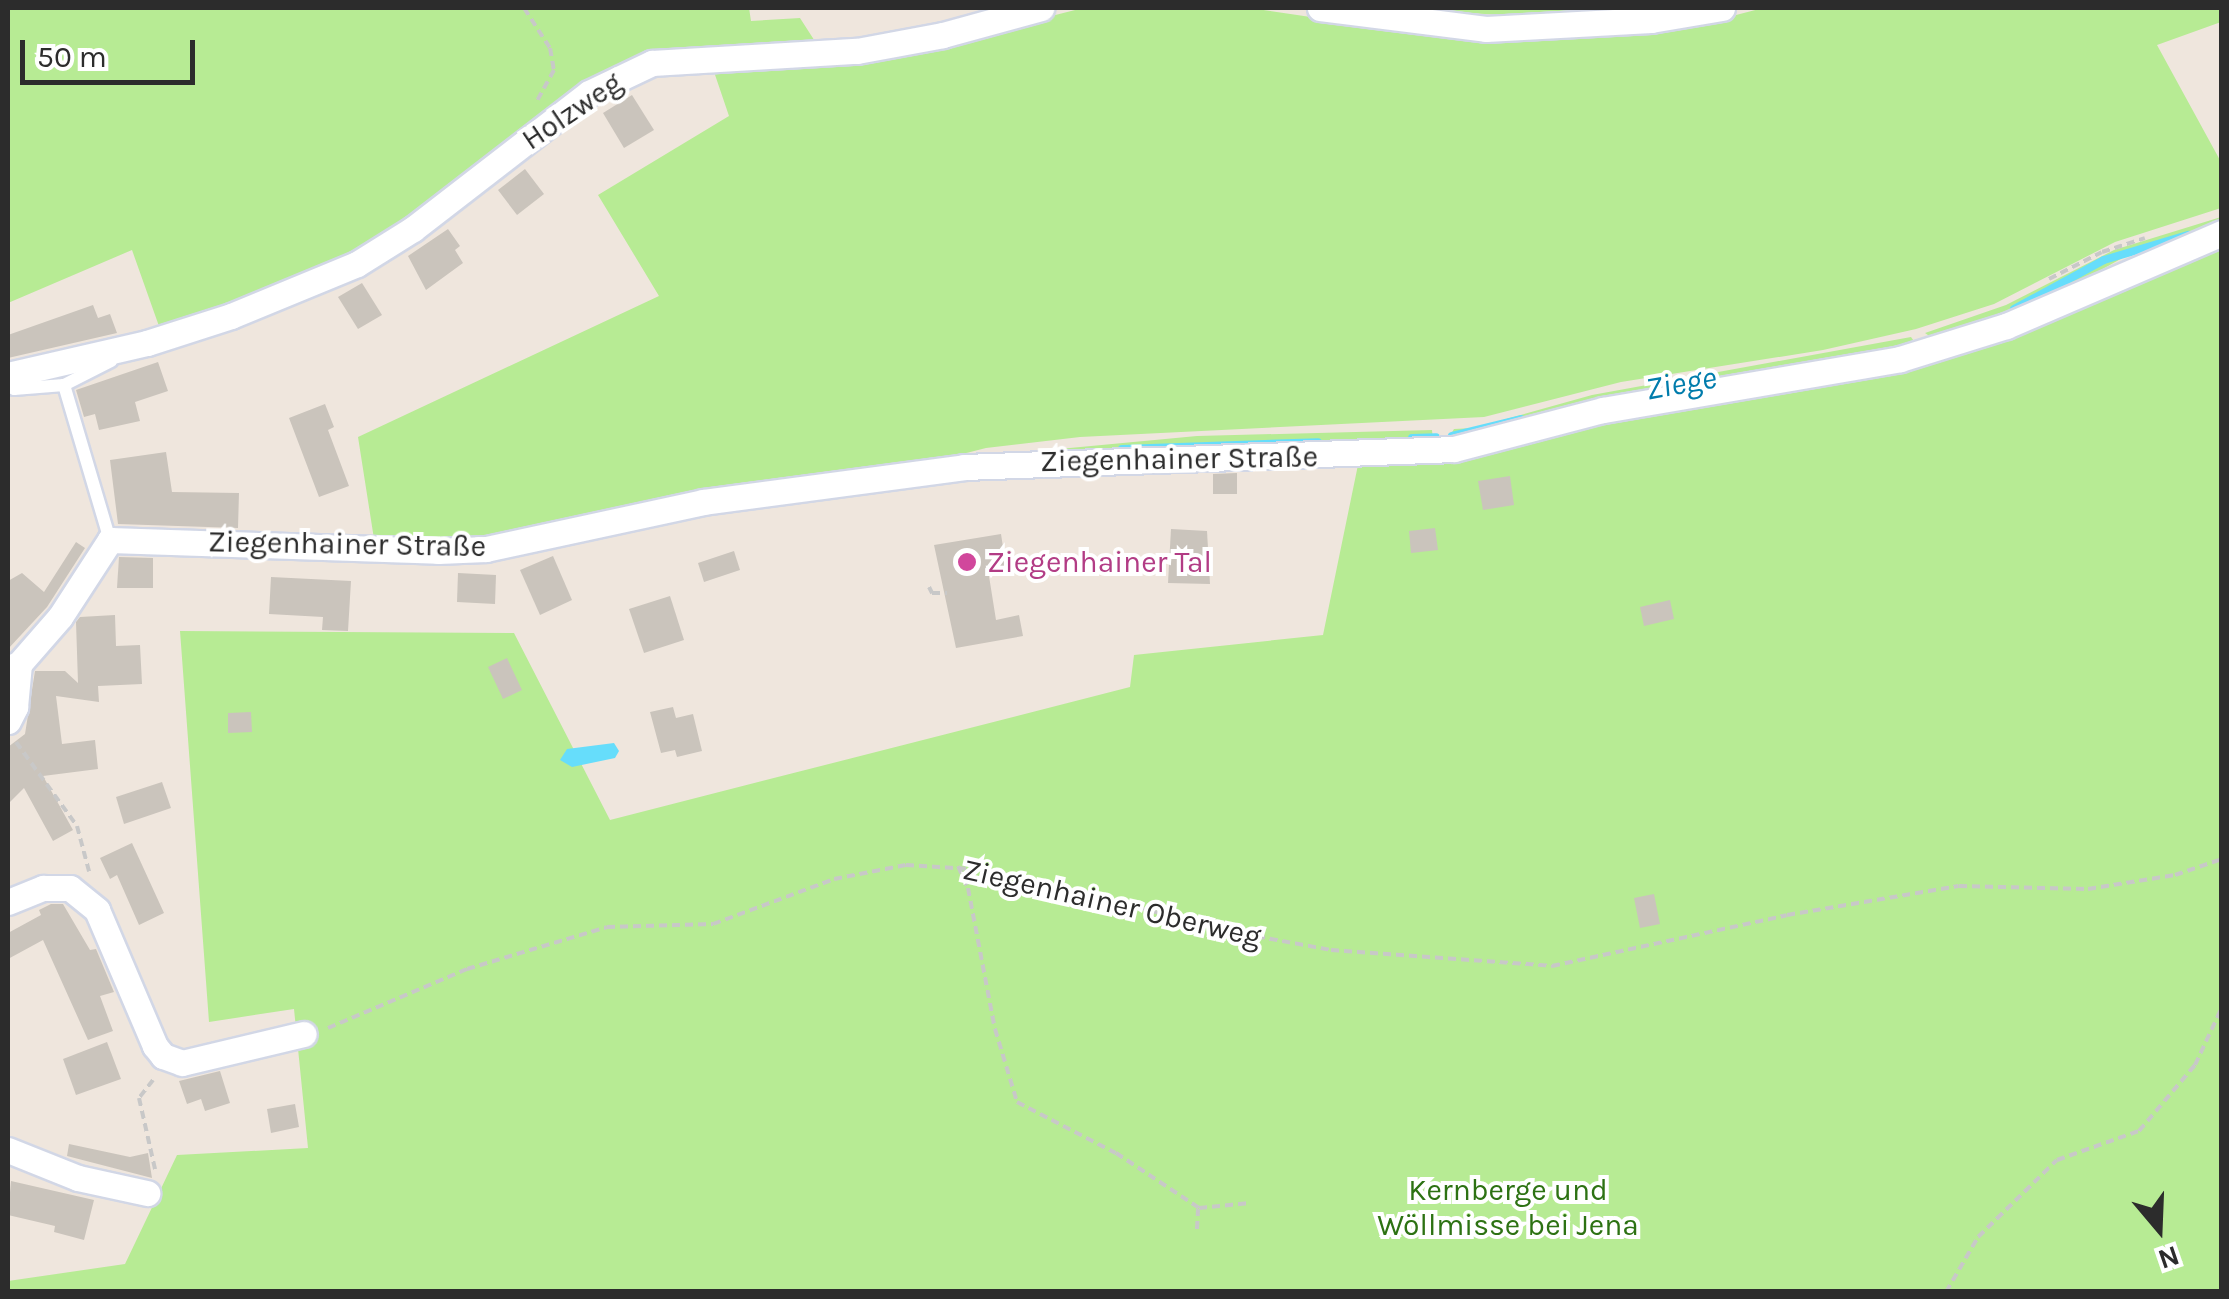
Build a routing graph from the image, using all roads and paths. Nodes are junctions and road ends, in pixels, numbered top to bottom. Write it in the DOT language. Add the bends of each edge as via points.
graph roads {
  1 [pos="524,8"];
  2 [pos="1041,8"];
  3 [pos="1320,8"];
  4 [pos="1722,8"];
  5 [pos="534,104"];
  6 [pos="2222,233"];
  7 [pos="2148,237"];
  8 [pos="2042,283"];
  9 [pos="146,342"];
  10 [pos="8,378"];
  11 [pos="64,385"];
  12 [pos="110,540"];
  13 [pos="929,587"];
  14 [pos="947,593"];
  15 [pos="13,666"];
  16 [pos="8,721"];
  17 [pos="8,732"];
  18 [pos="2222,860"];
  19 [pos="958,866"];
  20 [pos="90,872"];
  21 [pos="8,902"];
  22 [pos="2222,1007"];
  23 [pos="304,1034"];
  24 [pos="156,1076"];
  25 [pos="8,1150"];
  26 [pos="152,1185"];
  27 [pos="1250,1203"];
  28 [pos="1198,1208"];
  29 [pos="1198,1229"];
  30 [pos="1946,1292"];
  1 -- 5 [label="path" via="550,48 554,70"];
  2 -- 9 [label="street, Holzweg" via="857,51 684,58 622,73 357,264 231,316"];
  3 -- 4 [label="street" via="1486,29 1567,28"];
  6 -- 12 [label="street, Ziegenhainer Straße" via="2006,326 1900,359 1603,410 1454,449 964,467 704,502 486,548"];
  7 -- 8 [label="path"];
  9 -- 10 [label="street, Holzweg"];
  9 -- 11 [label="lane, Holzweg"];
  10 -- 11 [label="lane, Holzweg" via="14,389"];
  11 -- 12 [label="lane"];
  12 -- 15 [label="street" via="60,617"];
  13 -- 14 [label="path"];
  15 -- 16 [label="street" via="15,708"];
  17 -- 20 [label="path" via="77,826"];
  18 -- 19 [label="path, Ziegenhainer Oberweg" via="2088,889 1959,886 1787,914 1552,966 1331,950"];
  19 -- 23 [label="path, Ziegenhainer Oberweg" via="867,870 713,924 607,927 467,969 369,1014"];
  19 -- 28 [label="path" via="994,1028 1018,1102 1116,1153"];
  21 -- 23 [label="street" via="42,888 70,888 98,910 164,1056 182,1063"];
  22 -- 30 [label="path" via="2195,1065 2138,1131 2057,1160 1978,1238"];
  24 -- 26 [label="path" via="139,1098"];
  25 -- 26 [label="street" via="78,1178"];
  27 -- 28 [label="path"];
  28 -- 29 [label="path"];
}
